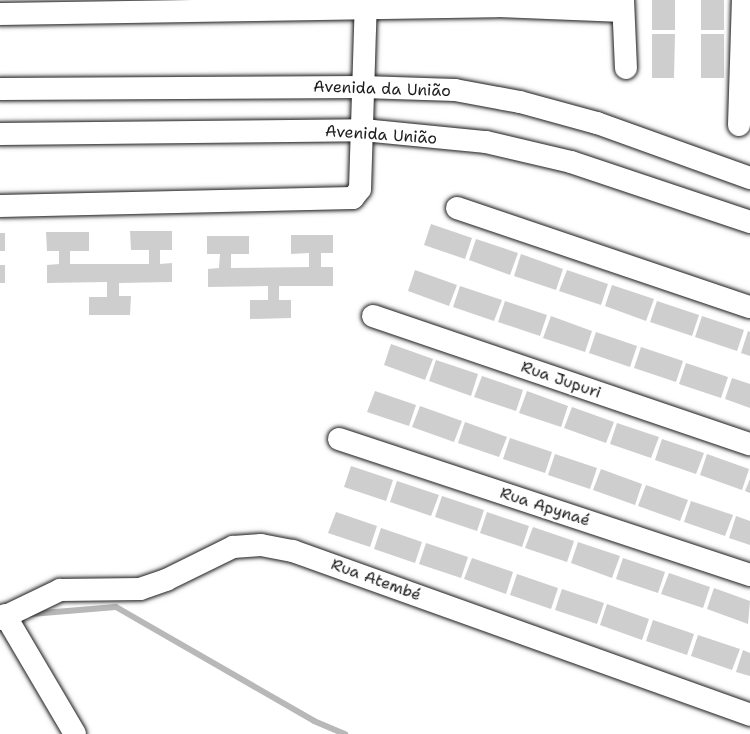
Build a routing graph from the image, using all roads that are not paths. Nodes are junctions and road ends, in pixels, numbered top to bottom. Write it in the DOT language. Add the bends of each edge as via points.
graph roads {
  1 [pos="743,0"];
  2 [pos="495,3"];
  3 [pos="366,4"];
  4 [pos="623,6"];
  5 [pos="0,14"];
  6 [pos="626,68"];
  7 [pos="363,87"];
  8 [pos="0,89"];
  9 [pos="740,125"];
  10 [pos="363,130"];
  11 [pos="0,134"];
  12 [pos="750,178"];
  13 [pos="0,206"];
  14 [pos="457,208"];
  15 [pos="750,222"];
  16 [pos="750,307"];
  17 [pos="373,316"];
  18 [pos="339,439"];
  19 [pos="750,444"];
  20 [pos="750,575"];
  21 [pos="3,617"];
  22 [pos="750,715"];
  23 [pos="75,734"];
  1 -- 9 [label="street"];
  2 -- 3 [label="street"];
  2 -- 4 [label="street"];
  3 -- 5 [label="street"];
  3 -- 7 [label="street"];
  4 -- 6 [label="street"];
  7 -- 8 [label="street, Avenida da União"];
  7 -- 10 [label="street"];
  7 -- 12 [label="street, Avenida da União" via="455,90 520,102 597,123"];
  10 -- 11 [label="street, Avenida União"];
  10 -- 13 [label="street" via="360,189 353,198"];
  10 -- 15 [label="street, Avenida União" via="486,142 571,162"];
  14 -- 16 [label="street"];
  17 -- 19 [label="street, Rua Jupuri"];
  18 -- 20 [label="street, Rua Apynaé"];
  21 -- 22 [label="street, Rua Atembé" via="60,590 140,589 233,547 261,544 293,551"];
  21 -- 23 [label="street"];
}
